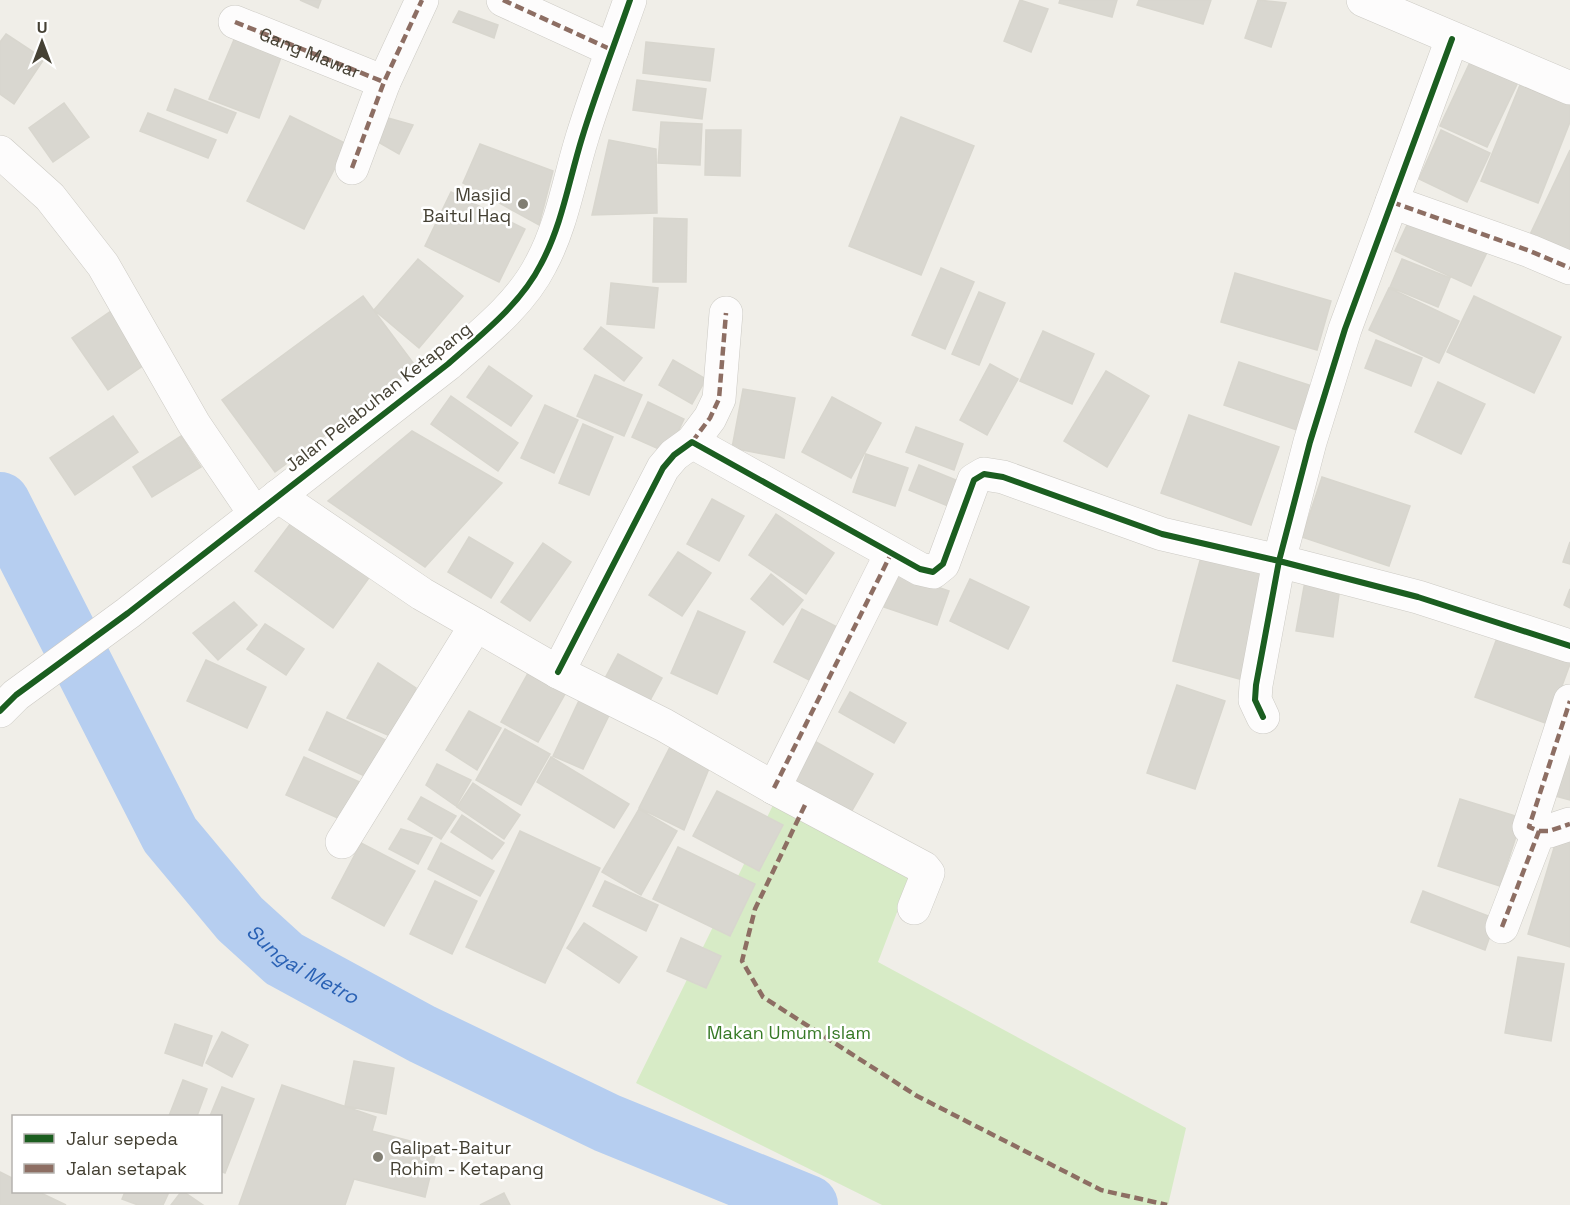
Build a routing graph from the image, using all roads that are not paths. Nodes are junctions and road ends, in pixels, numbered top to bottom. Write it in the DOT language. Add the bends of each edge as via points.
graph roads {
  1 [pos="422,0"];
  2 [pos="503,0"];
  3 [pos="630,0"];
  4 [pos="1363,0"];
  5 [pos="235,21"];
  6 [pos="1452,39"];
  7 [pos="612,50"];
  8 [pos="384,82"];
  9 [pos="1570,88"];
  10 [pos="0,152"];
  11 [pos="352,168"];
  12 [pos="1392,202"];
  13 [pos="1570,268"];
  14 [pos="726,313"];
  15 [pos="692,442"];
  16 [pos="267,505"];
  17 [pos="891,554"];
  18 [pos="1279,561"];
  19 [pos="476,625"];
  20 [pos="1570,645"];
  21 [pos="558,672"];
  22 [pos="1570,701"];
  23 [pos="8,703"];
  24 [pos="1263,717"];
  25 [pos="774,788"];
  26 [pos="1570,824"];
  27 [pos="1539,831"];
  28 [pos="342,842"];
  29 [pos="914,908"];
  30 [pos="1503,927"];
  1 -- 8 [label="street, Gang Mawar"];
  2 -- 7 [label="street"];
  3 -- 7 [label="street, Jalan Pelabuhan Ketapang"];
  4 -- 6 [label="street"];
  5 -- 8 [label="street, Gang Mawar"];
  6 -- 9 [label="street"];
  6 -- 12 [label="street"];
  7 -- 16 [label="street, Jalan Pelabuhan Ketapang" via="554,235 525,288 487,330 448,364"];
  8 -- 11 [label="street, Gang Mawar"];
  10 -- 16 [label="street" via="50,198 103,265 194,424"];
  12 -- 13 [label="street"];
  12 -- 18 [label="street" via="1310,442"];
  14 -- 15 [label="street" via="718,399"];
  15 -- 17 [label="street"];
  15 -- 21 [label="street" via="663,468"];
  16 -- 19 [label="street"];
  16 -- 23 [label="street, Jalan Pelabuhan Ketapang"];
  17 -- 18 [label="street" via="920,570 933,572 942,566 974,480 984,474 1003,477 1162,534"];
  17 -- 25 [label="street"];
  18 -- 20 [label="street" via="1418,597"];
  18 -- 24 [label="street" via="1256,685 1255,700"];
  19 -- 21 [label="street"];
  19 -- 28 [label="street"];
  21 -- 25 [label="street" via="664,725"];
  22 -- 27 [label="street" via="1529,827"];
  25 -- 29 [label="street" via="924,868 928,873"];
  26 -- 27 [label="street"];
  27 -- 30 [label="street"];
}
